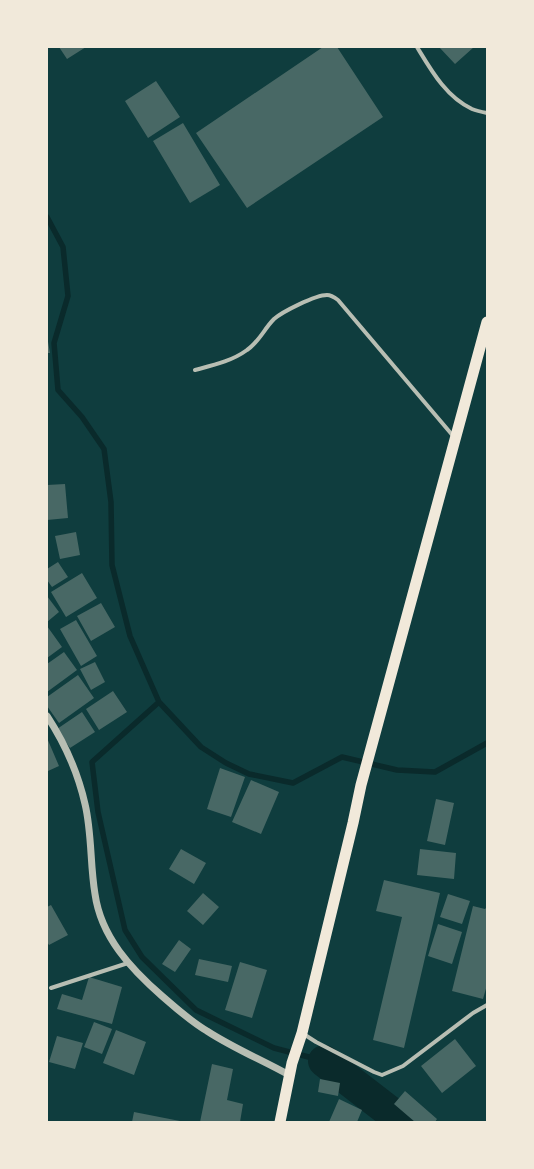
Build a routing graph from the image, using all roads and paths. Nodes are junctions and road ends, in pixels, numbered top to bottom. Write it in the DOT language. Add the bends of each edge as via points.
graph roads {
  1 [pos="417,47"];
  2 [pos="487,113"];
  3 [pos="487,322"];
  4 [pos="196,370"];
  5 [pos="455,438"];
  6 [pos="47,716"];
  7 [pos="128,963"];
  8 [pos="51,988"];
  9 [pos="487,1005"];
  10 [pos="301,1038"];
  11 [pos="289,1076"];
  12 [pos="280,1122"];
  1 -- 2 [label="street" via="439,81 459,101 472,109"];
  3 -- 5 [label="highway"];
  4 -- 5 [label="street" via="228,360 247,350 280,314 324,295 332,296"];
  5 -- 10 [label="highway" via="365,771"];
  6 -- 7 [label="street" via="78,778 85,805 98,911 114,944"];
  7 -- 8 [label="street"];
  7 -- 11 [label="street" via="175,1009 241,1051"];
  9 -- 10 [label="street" via="403,1066 382,1075 316,1042"];
  10 -- 11 [label="highway"];
  11 -- 12 [label="highway"];
}
